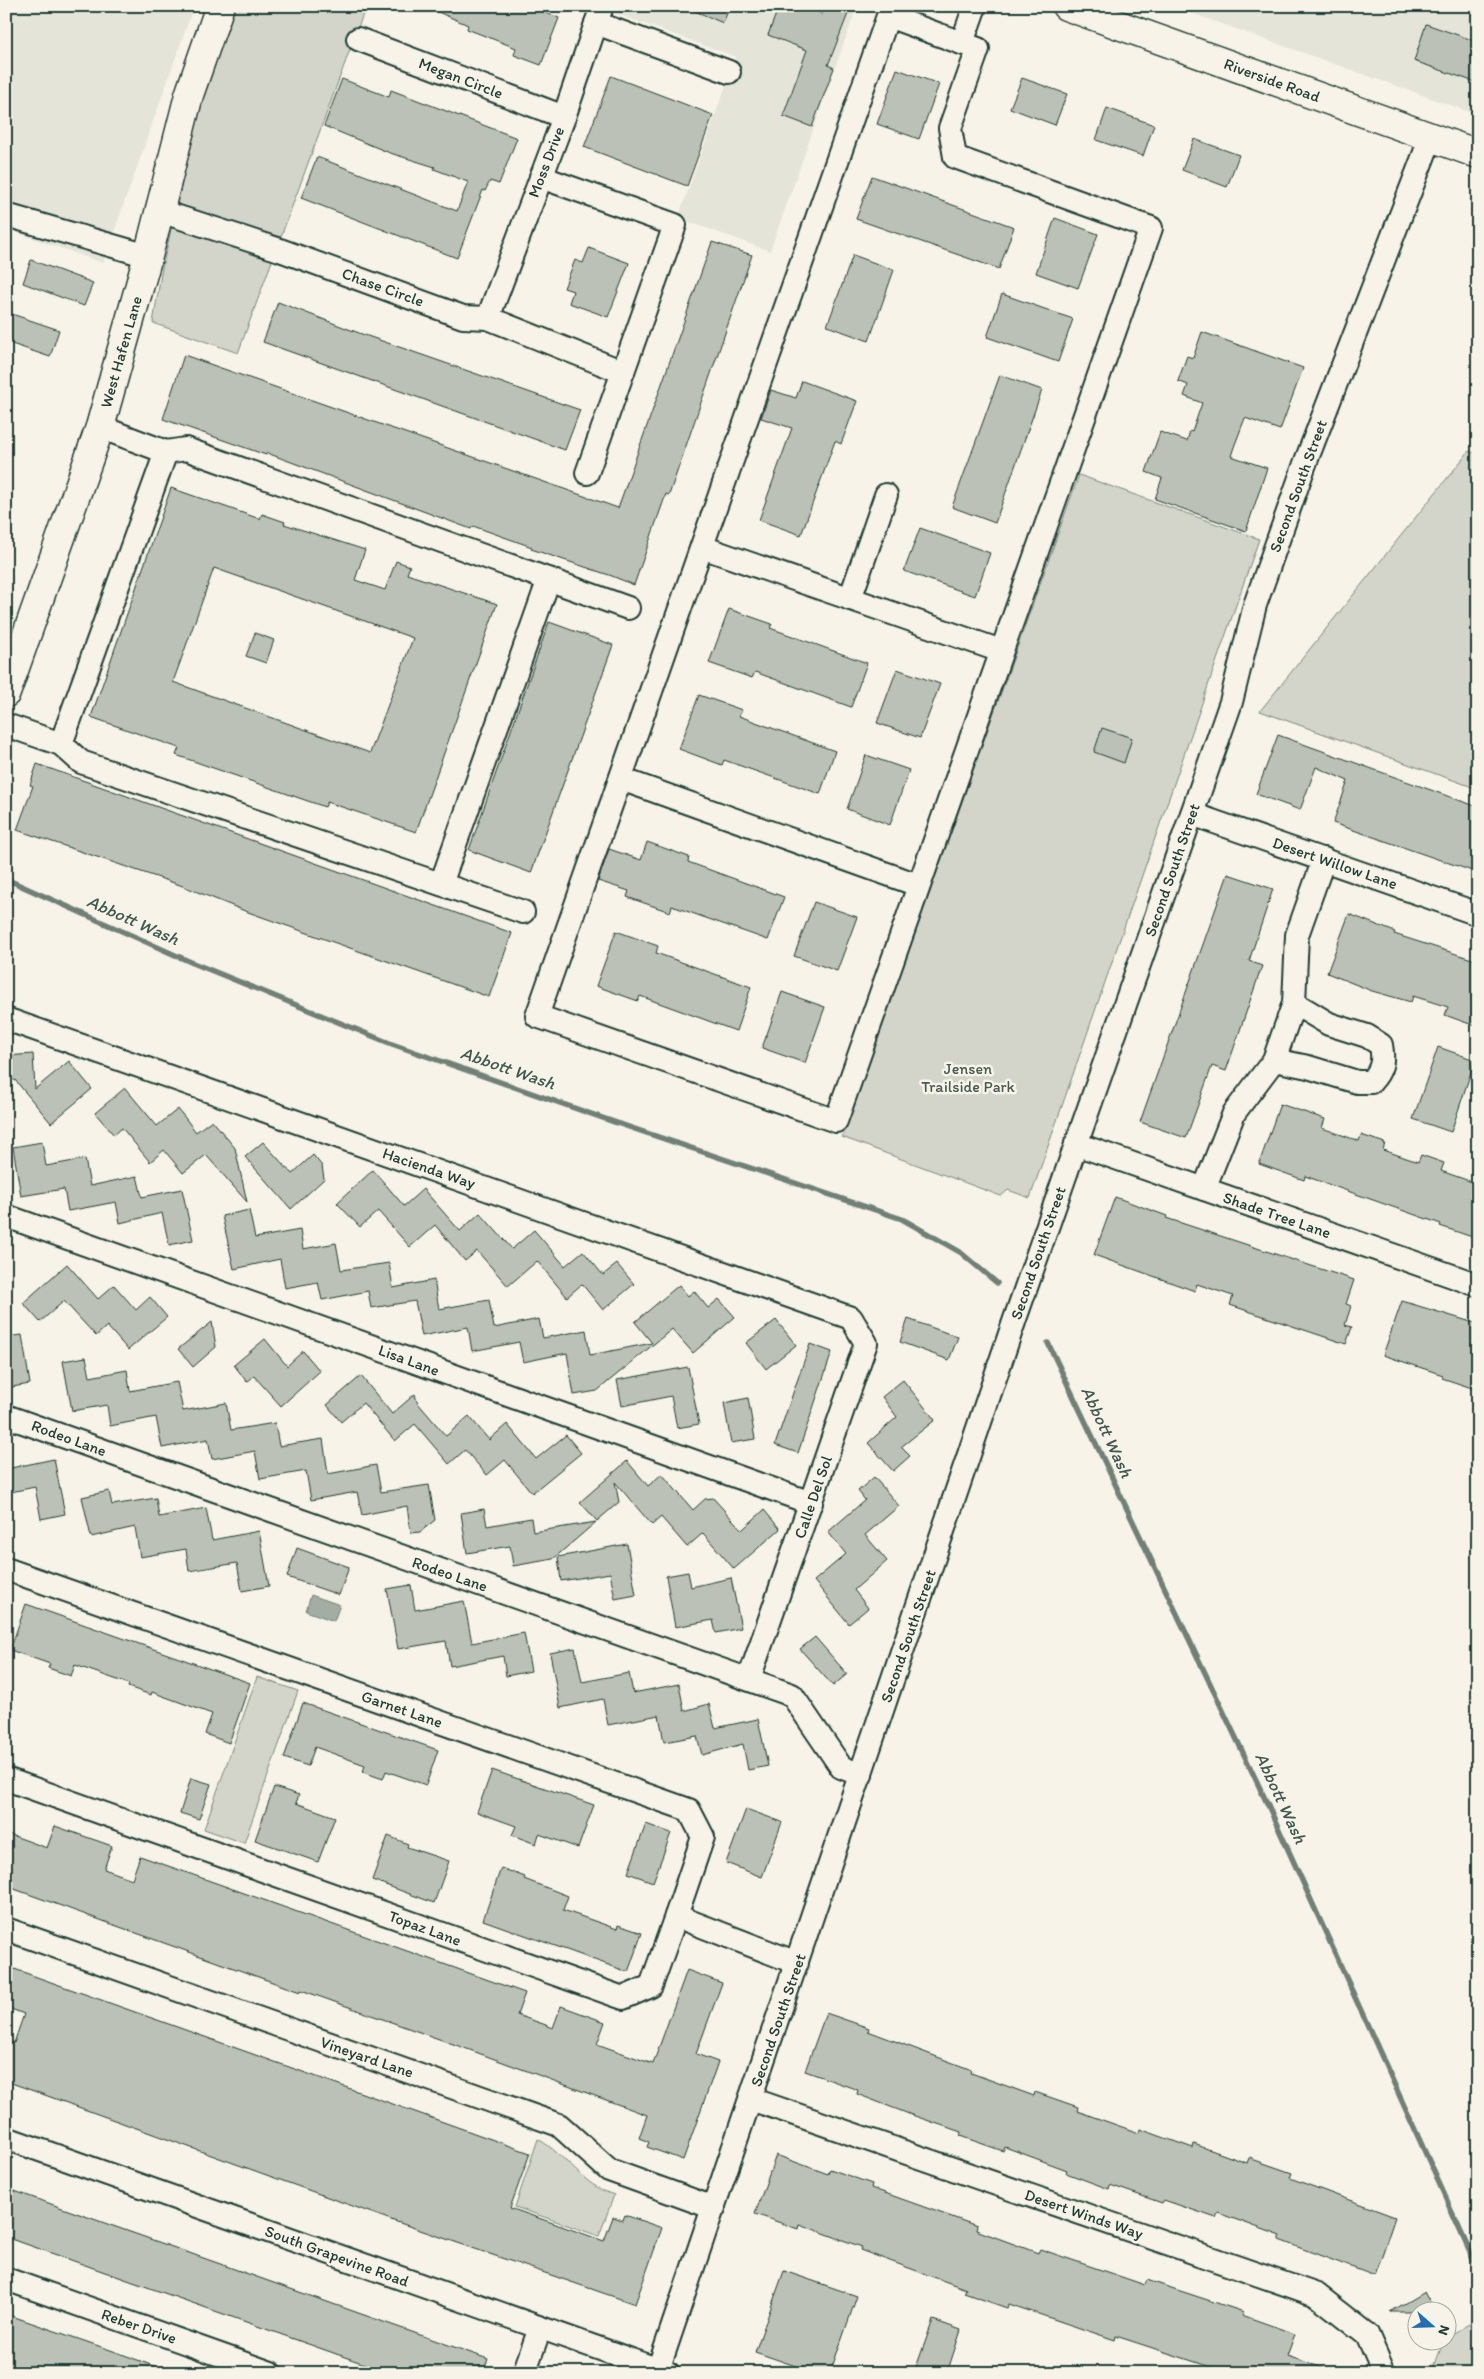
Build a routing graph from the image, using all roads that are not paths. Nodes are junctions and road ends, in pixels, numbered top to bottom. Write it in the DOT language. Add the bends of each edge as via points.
graph roads {
  1 [pos="220,6"];
  2 [pos="975,6"];
  3 [pos="1066,6"];
  4 [pos="599,15"];
  5 [pos="358,39"];
  6 [pos="962,43"];
  7 [pos="729,72"];
  8 [pos="564,117"];
  9 [pos="1431,137"];
  10 [pos="1478,154"];
  11 [pos="541,177"];
  12 [pos="160,211"];
  13 [pos="6,215"];
  14 [pos="148,256"];
  15 [pos="488,318"];
  16 [pos="623,372"];
  17 [pos="100,427"];
  18 [pos="166,452"];
  19 [pos="586,473"];
  20 [pos="886,495"];
  21 [pos="702,547"];
  22 [pos="548,579"];
  23 [pos="850,598"];
  24 [pos="628,608"];
  25 [pos="1001,651"];
  26 [pos="6,693"];
  27 [pos="6,725"];
  28 [pos="62,744"];
  29 [pos="621,779"];
  30 [pos="1192,814"];
  31 [pos="1324,859"];
  32 [pos="441,884"];
  33 [pos="918,885"];
  34 [pos="523,912"];
  35 [pos="1478,914"];
  36 [pos="1294,1004"];
  37 [pos="6,1019"];
  38 [pos="1274,1060"];
  39 [pos="1076,1144"];
  40 [pos="1204,1189"];
  41 [pos="6,1216"];
  42 [pos="1478,1285"];
  43 [pos="851,1318"];
  44 [pos="6,1416"];
  45 [pos="811,1503"];
  46 [pos="6,1569"];
  47 [pos="749,1679"];
  48 [pos="861,1775"];
  49 [pos="6,1779"];
  50 [pos="676,1916"];
  51 [pos="6,1929"];
  52 [pos="797,1963"];
  53 [pos="751,2099"];
  54 [pos="6,2138"];
  55 [pos="714,2208"];
  56 [pos="6,2279"];
  57 [pos="540,2328"];
  58 [pos="661,2372"];
  59 [pos="271,2373"];
  60 [pos="524,2373"];
  61 [pos="1384,2373"];
  1 -- 12 [label="main road, West Hafen Lane" via="189,95"];
  2 -- 6 [label="street"];
  3 -- 9 [label="main road, Riverside Road"];
  4 -- 7 [label="street"];
  4 -- 8 [label="street, Moss Drive"];
  5 -- 8 [label="street, Megan Circle"];
  6 -- 21 [label="street" via="888,16"];
  6 -- 25 [label="street" via="978,49 950,128 955,157 1150,228"];
  8 -- 11 [label="street, Moss Drive"];
  9 -- 10 [label="main road, Riverside Road"];
  9 -- 30 [label="street, Second South Street" via="1255,604 1231,702"];
  11 -- 15 [label="street, Moss Drive"];
  11 -- 16 [label="street" via="675,225"];
  12 -- 14 [label="main road, West Hafen Lane"];
  12 -- 15 [label="street, Chase Circle" via="463,316"];
  13 -- 14 [label="street"];
  14 -- 17 [label="main road, West Hafen Lane"];
  15 -- 16 [label="street, Chase Circle"];
  16 -- 19 [label="street"];
  17 -- 18 [label="street"];
  17 -- 26 [label="main road, West Hafen Lane"];
  18 -- 22 [label="street" via="186,449"];
  18 -- 28 [label="street"];
  20 -- 23 [label="street"];
  21 -- 23 [label="street"];
  21 -- 29 [label="street"];
  22 -- 24 [label="street"];
  22 -- 32 [label="street"];
  23 -- 25 [label="street"];
  25 -- 33 [label="street"];
  27 -- 28 [label="street"];
  28 -- 32 [label="street" via="81,762"];
  29 -- 33 [label="street"];
  29 -- 33 [label="street" via="537,1016 836,1121"];
  30 -- 31 [label="street, Desert Willow Lane"];
  30 -- 39 [label="street, Second South Street"];
  31 -- 35 [label="street, Desert Willow Lane"];
  31 -- 36 [label="street" via="1298,935"];
  32 -- 34 [label="street"];
  36 -- 38 [label="street"];
  36 -- 38 [label="street" via="1329,1024 1367,1036 1380,1045 1383,1058 1379,1073 1371,1082 1357,1082"];
  37 -- 43 [label="street, Hacienda Way"];
  38 -- 40 [label="street" via="1234,1113"];
  39 -- 40 [label="street, Shade Tree Lane"];
  39 -- 48 [label="street, Second South Street"];
  40 -- 42 [label="street, Shade Tree Lane"];
  41 -- 45 [label="street, Lisa Lane"];
  43 -- 45 [label="street, Calle Del Sol" via="866,1343"];
  44 -- 47 [label="street, Rodeo Lane"];
  45 -- 47 [label="street, Calle Del Sol"];
  46 -- 50 [label="street, Garnet Lane" via="689,1810 703,1837"];
  47 -- 48 [label="street, Rodeo Lane" via="792,1694 841,1768"];
  48 -- 52 [label="street, Second South Street"];
  49 -- 50 [label="street, Topaz Lane" via="623,1998 651,1986"];
  50 -- 52 [label="street"];
  51 -- 55 [label="street, Vineyard Lane" via="559,2125 609,2170"];
  52 -- 53 [label="street, Second South Street"];
  53 -- 55 [label="street, Second South Street"];
  53 -- 61 [label="street, Desert Winds Way" via="1317,2295 1366,2334"];
  54 -- 57 [label="street, South Grapevine Road"];
  55 -- 58 [label="street, Second South Street"];
  56 -- 59 [label="street, Reber Drive"];
  57 -- 58 [label="street, South Grapevine Road"];
  57 -- 60 [label="street"];
}
